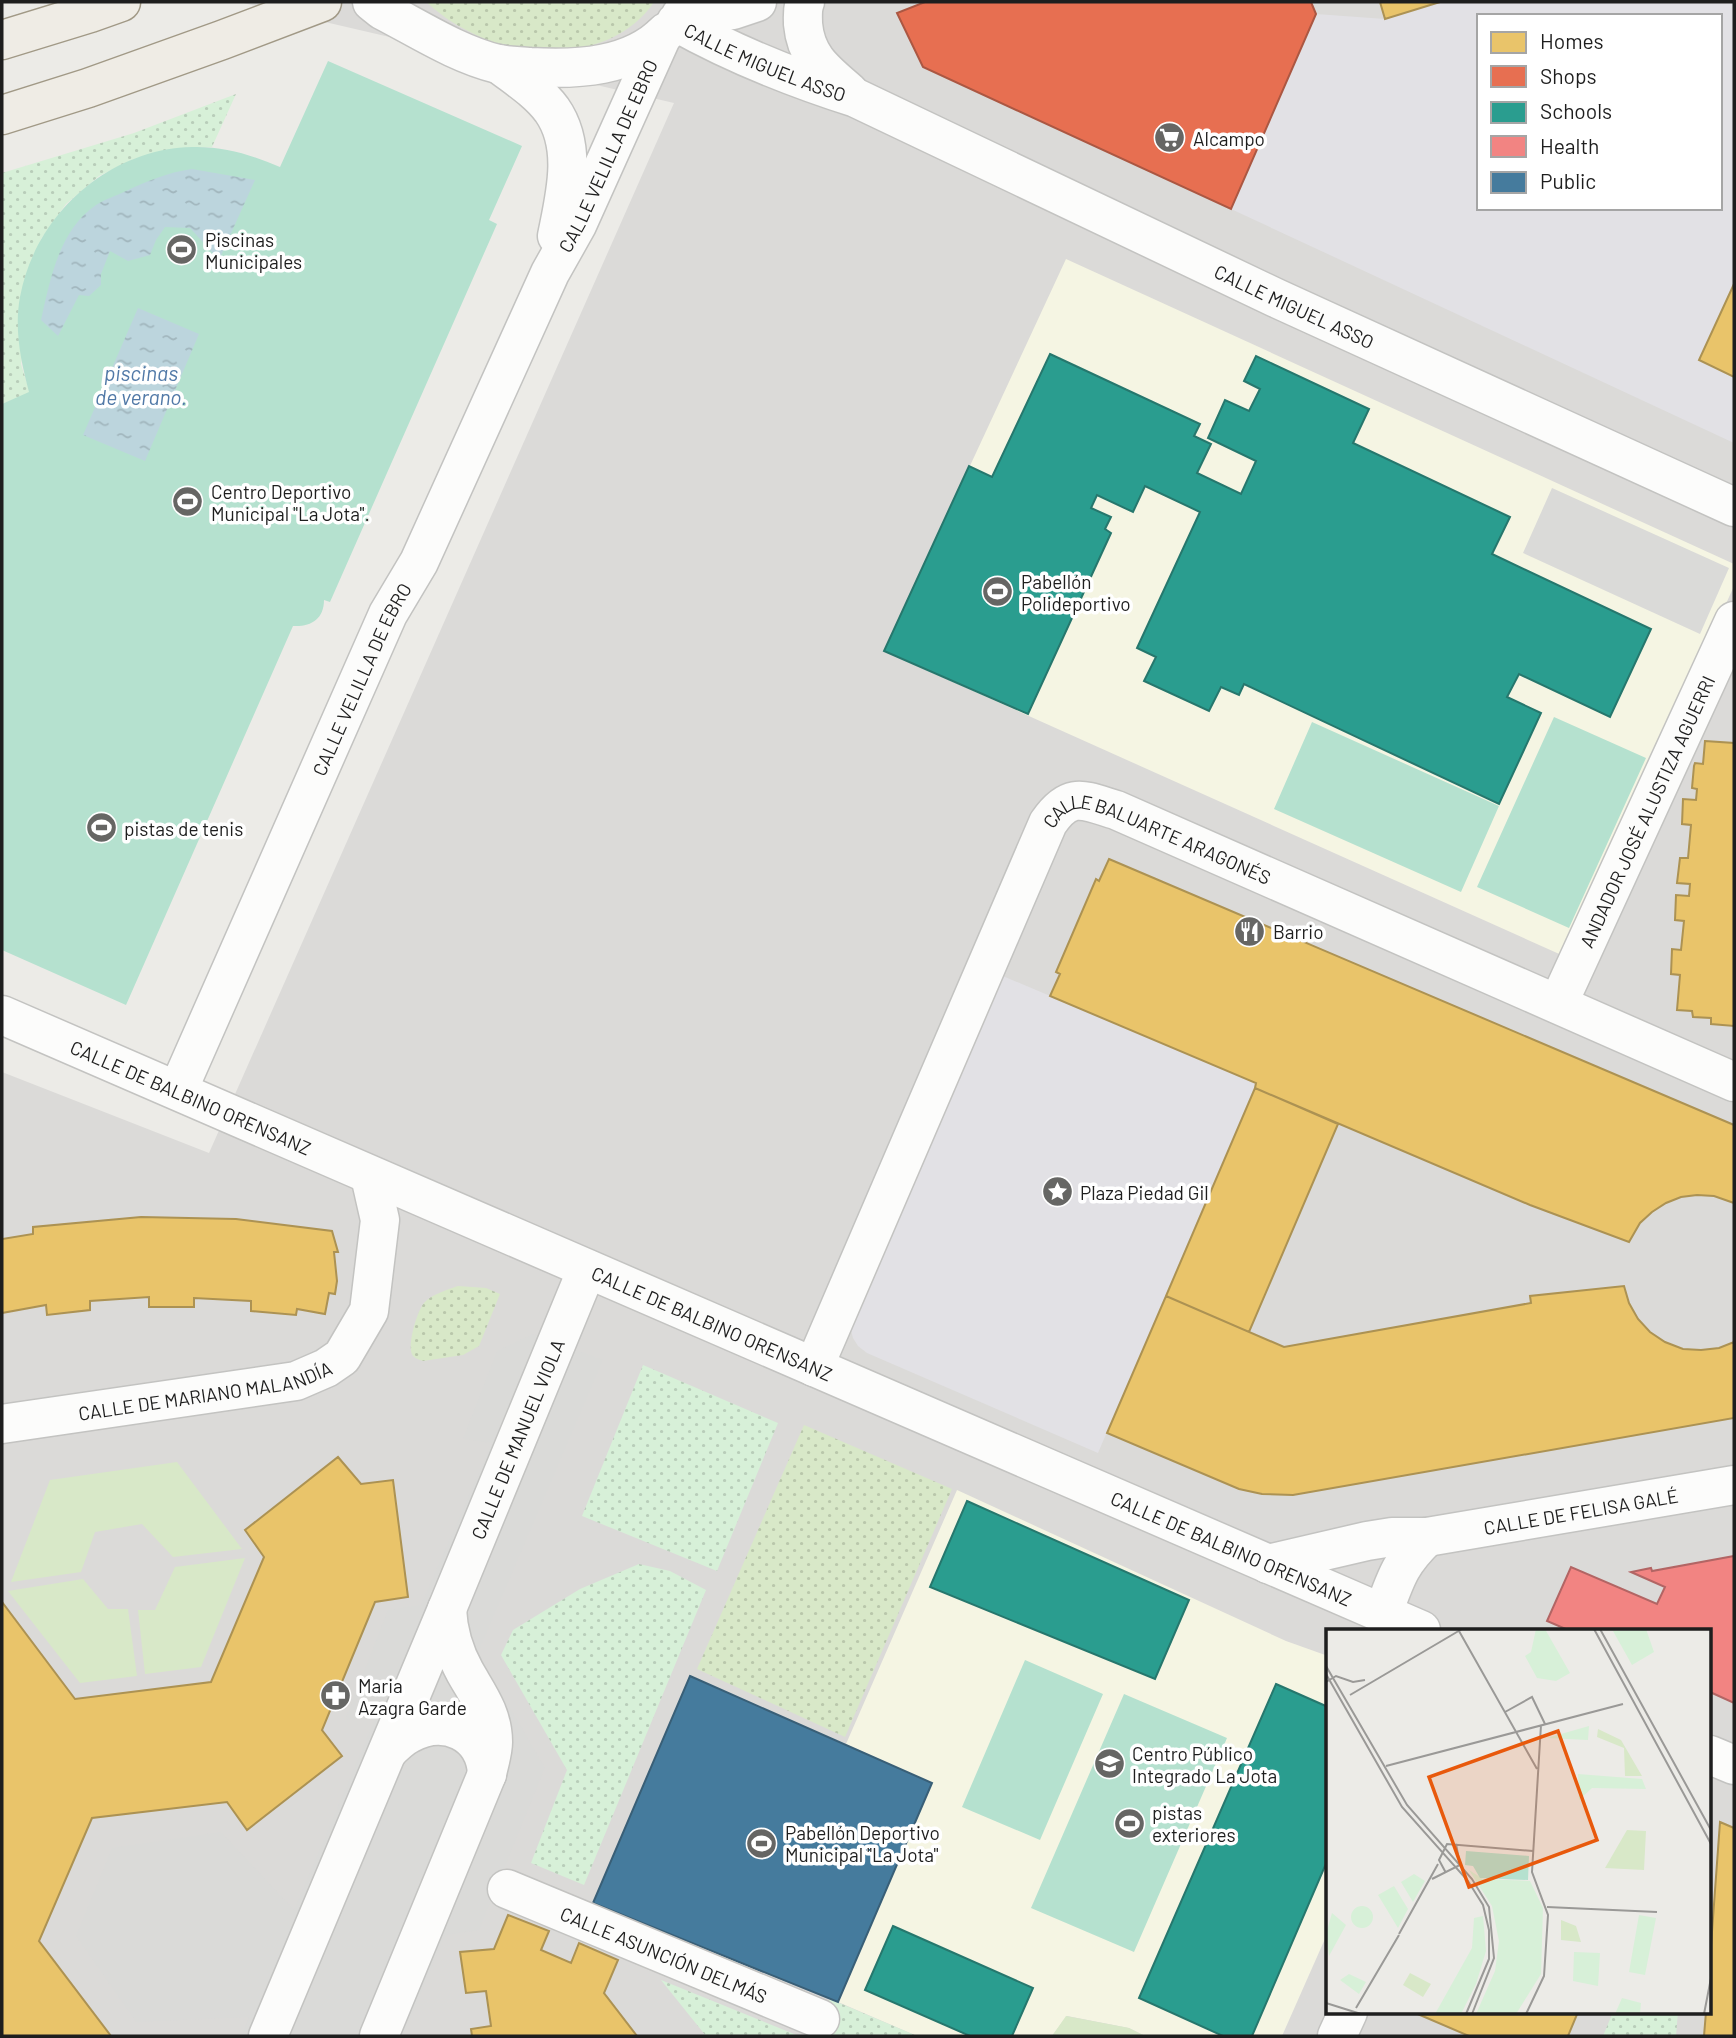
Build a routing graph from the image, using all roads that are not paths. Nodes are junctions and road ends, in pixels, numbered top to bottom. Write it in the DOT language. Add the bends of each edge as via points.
graph roads {
  1 [pos="121,2"];
  2 [pos="322,2"];
  3 [pos="372,2"];
  4 [pos="757,2"];
  5 [pos="805,2"];
  6 [pos="677,19"];
  7 [pos="2,40"];
  8 [pos="499,64"];
  9 [pos="856,98"];
  10 [pos="2,115"];
  11 [pos="550,273"];
  12 [pos="1734,507"];
  13 [pos="1734,621"];
  14 [pos="1558,1004"];
  15 [pos="2,1015"];
  16 [pos="1734,1082"];
  17 [pos="178,1090"];
  18 [pos="370,1176"];
  19 [pos="587,1269"];
  20 [pos="814,1367"];
  21 [pos="2,1424"];
  22 [pos="1734,1485"];
  23 [pos="1427,1537"];
  24 [pos="1268,1564"];
  25 [pos="447,1609"];
  26 [pos="1383,1614"];
  27 [pos="1420,1629"];
  28 [pos="388,1751"];
  29 [pos="1712,1756"];
  30 [pos="1734,1765"];
  31 [pos="487,1774"];
  32 [pos="508,1889"];
  33 [pos="1347,2014"];
  34 [pos="821,2019"];
  35 [pos="268,2036"];
  36 [pos="379,2036"];
  37 [pos="1337,2036"];
  1 -- 7 [label="main road"];
  2 -- 10 [label="main road"];
  3 -- 8 [label="street" via="438,39"];
  4 -- 6 [label="street"];
  5 -- 9 [label="street, CALLE MIGUEL ASSO" via="808,48 821,67"];
  6 -- 8 [label="street" via="627,57 588,67"];
  6 -- 9 [label="street, CALLE MIGUEL ASSO" via="754,61"];
  6 -- 11 [label="street, CALLE VELILLA DE EBRO"];
  8 -- 11 [label="street, CALLE VELILLA DE EBRO" via="552,110 567,150 564,203"];
  9 -- 12 [label="street, CALLE MIGUEL ASSO" via="1276,298"];
  11 -- 17 [label="street, CALLE VELILLA DE EBRO" via="419,562 388,614"];
  13 -- 14 [label="street, ANDADOR JOSÉ ALUSTIZA AGUERRI"];
  14 -- 16 [label="street, CALLE BALUARTE ARAGONÉS"];
  14 -- 20 [label="street, CALLE BALUARTE ARAGONÉS" via="1116,810 1073,801 1059,807 1042,835"];
  15 -- 17 [label="street, CALLE DE BALBINO ORENSANZ"];
  17 -- 18 [label="street, CALLE DE BALBINO ORENSANZ"];
  18 -- 19 [label="street, CALLE DE BALBINO ORENSANZ"];
  18 -- 21 [label="street, CALLE DE MARIANO MALANDÍA" via="380,1220 369,1311 342,1357 326,1368 296,1381"];
  19 -- 20 [label="street, CALLE DE BALBINO ORENSANZ"];
  19 -- 25 [label="street, CALLE DE MANUEL VIOLA"];
  20 -- 24 [label="street, CALLE DE BALBINO ORENSANZ"];
  22 -- 23 [label="street, CALLE DE FELISA GALÉ"];
  23 -- 24 [label="street, CALLE DE FELISA GALÉ" via="1367,1541"];
  23 -- 26 [label="street" via="1402,1564"];
  24 -- 26 [label="street, CALLE DE BALBINO ORENSANZ"];
  25 -- 28 [label="street, CALLE DE MANUEL VIOLA"];
  25 -- 31 [label="street" via="456,1653 492,1724 494,1745"];
  26 -- 27 [label="street, CALLE DE BALBINO ORENSANZ"];
  28 -- 31 [label="street" via="410,1733 454,1729 477,1743"];
  28 -- 35 [label="street, CALLE DE MANUEL VIOLA"];
  29 -- 30 [label="street"];
  31 -- 36 [label="street"];
  32 -- 34 [label="street, CALLE ASUNCIÓN DELMÁS"];
  33 -- 37 [label="street"];
}
